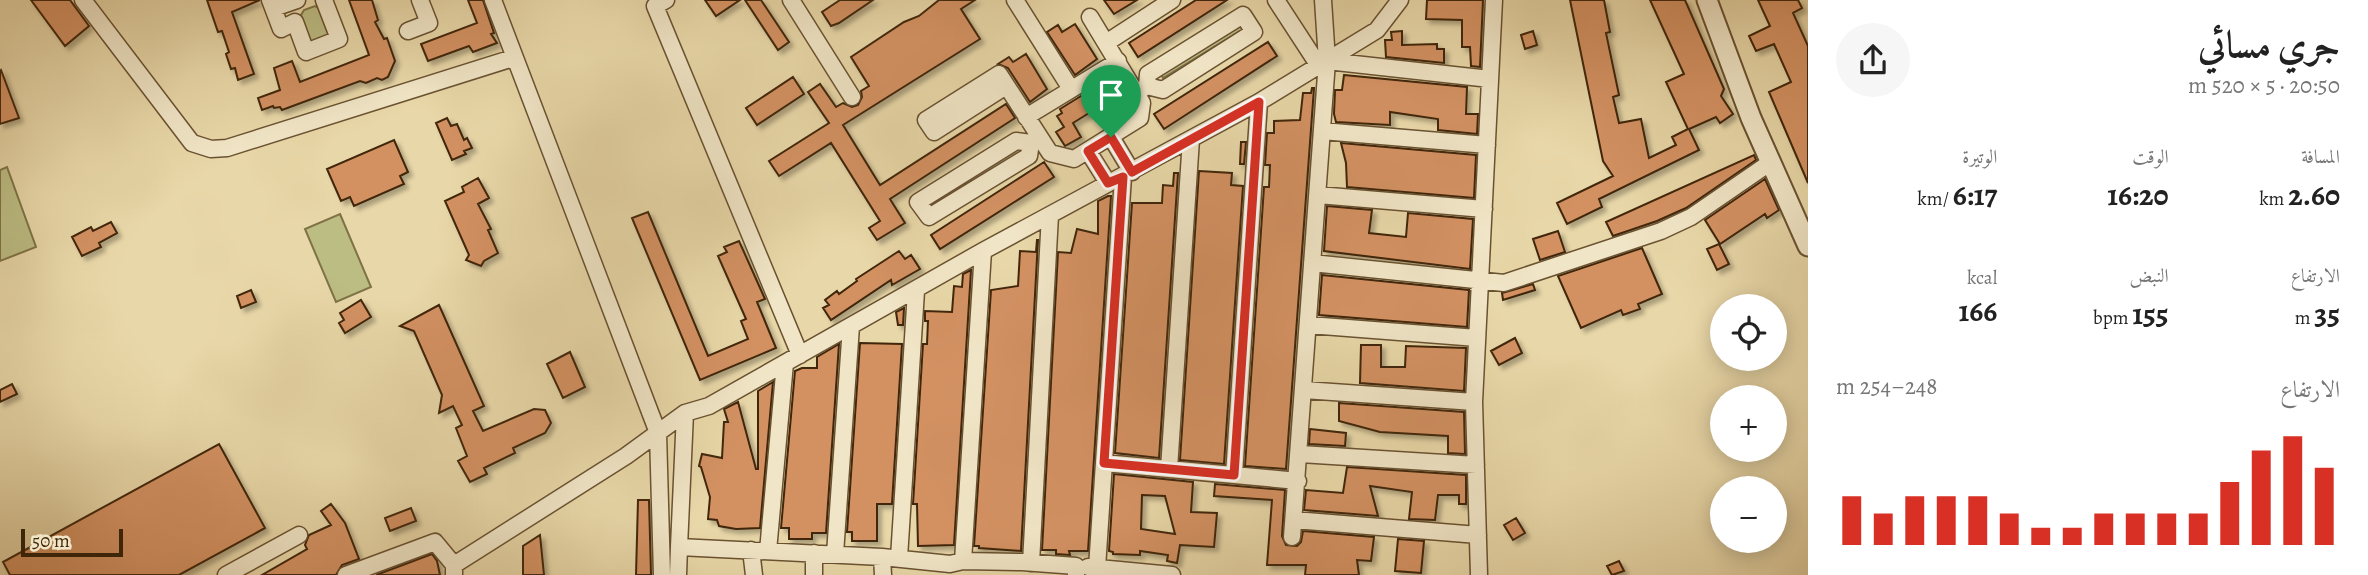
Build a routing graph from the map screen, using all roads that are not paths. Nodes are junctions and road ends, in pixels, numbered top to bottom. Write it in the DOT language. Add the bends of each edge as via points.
graph roads {
  1 [pos="83,0"];
  2 [pos="297,0"];
  3 [pos="324,0"];
  4 [pos="420,0"];
  5 [pos="493,0"];
  6 [pos="791,0"];
  7 [pos="1015,0"];
  8 [pos="1172,0"];
  9 [pos="1276,0"];
  10 [pos="1323,0"];
  11 [pos="1400,0"];
  12 [pos="1494,0"];
  13 [pos="1707,0"];
  14 [pos="658,2"];
  15 [pos="272,4"];
  16 [pos="1090,17"];
  17 [pos="408,31"];
  18 [pos="1106,43"];
  19 [pos="513,58"];
  20 [pos="1118,61"];
  21 [pos="1323,63"];
  22 [pos="1490,79"];
  23 [pos="1006,86"];
  24 [pos="1071,89"];
  25 [pos="1142,89"];
  26 [pos="852,97"];
  27 [pos="1259,102"];
  28 [pos="1026,117"];
  29 [pos="1322,131"];
  30 [pos="1111,137"];
  31 [pos="1191,139"];
  32 [pos="1035,141"];
  33 [pos="1487,145"];
  34 [pos="1088,151"];
  35 [pos="1771,162"];
  36 [pos="1121,177"];
  37 [pos="1318,195"];
  38 [pos="1484,209"];
  39 [pos="1050,215"];
  40 [pos="1803,219"];
  41 [pos="1808,246"];
  42 [pos="983,251"];
  43 [pos="1311,263"];
  44 [pos="1480,281"];
  45 [pos="915,291"];
  46 [pos="1309,325"];
  47 [pos="850,326"];
  48 [pos="1477,338"];
  49 [pos="792,359"];
  50 [pos="1304,390"];
  51 [pos="1474,402"];
  52 [pos="685,413"];
  53 [pos="658,433"];
  54 [pos="1300,454"];
  55 [pos="1104,463"];
  56 [pos="1476,466"];
  57 [pos="1169,469"];
  58 [pos="1234,475"];
  59 [pos="1298,481"];
  60 [pos="1294,520"];
  61 [pos="299,535"];
  62 [pos="1478,535"];
  63 [pos="1292,537"];
  64 [pos="679,547"];
  65 [pos="751,550"];
  66 [pos="768,551"];
  67 [pos="814,554"];
  68 [pos="835,554"];
  69 [pos="890,557"];
  70 [pos="955,567"];
  71 [pos="1025,567"];
  72 [pos="1097,568"];
  73 [pos="454,570"];
  74 [pos="1076,571"];
  75 [pos="226,575"];
  76 [pos="346,575"];
  77 [pos="663,575"];
  78 [pos="678,575"];
  79 [pos="754,575"];
  80 [pos="814,575"];
  81 [pos="883,575"];
  82 [pos="1171,575"];
  83 [pos="1479,575"];
  1 -- 19 [label="street" via="192,144 211,149 227,148"];
  2 -- 15 [label="street"];
  3 -- 15 [label="street" via="339,39 306,52 295,22 281,29"];
  4 -- 17 [label="street" via="429,23"];
  5 -- 19 [label="street"];
  6 -- 26 [label="street"];
  7 -- 24 [label="street"];
  8 -- 18 [label="street"];
  9 -- 21 [label="street"];
  10 -- 21 [label="street"];
  11 -- 21 [label="street" via="1377,30"];
  12 -- 22 [label="street"];
  13 -- 35 [label="street"];
  14 -- 49 [label="street"];
  16 -- 18 [label="street"];
  18 -- 20 [label="street"];
  19 -- 53 [label="street"];
  20 -- 24 [label="street"];
  20 -- 25 [label="street"];
  21 -- 22 [label="street"];
  21 -- 27 [label="street"];
  21 -- 29 [label="street"];
  22 -- 33 [label="street"];
  23 -- 23 [label="street" via="934,132 926,120 999,74"];
  23 -- 28 [label="street"];
  24 -- 28 [label="street"];
  25 -- 25 [label="street" via="1163,90 1254,32 1243,15 1148,74"];
  25 -- 30 [label="street" via="1140,118"];
  27 -- 31 [label="street"];
  27 -- 58 [label="street"];
  28 -- 32 [label="street"];
  29 -- 33 [label="street"];
  29 -- 37 [label="street"];
  30 -- 34 [label="street"];
  30 -- 36 [label="street"];
  31 -- 36 [label="street"];
  31 -- 57 [label="street"];
  32 -- 32 [label="street" via="1029,156 929,217 918,202 1016,141"];
  32 -- 34 [label="street" via="1050,153 1074,159"];
  33 -- 38 [label="street"];
  34 -- 36 [label="street"];
  35 -- 40 [label="street"];
  35 -- 44 [label="street" via="1691,217 1661,231 1504,283"];
  36 -- 39 [label="street"];
  36 -- 55 [label="street"];
  37 -- 38 [label="street"];
  37 -- 43 [label="street"];
  38 -- 44 [label="street"];
  39 -- 42 [label="street"];
  39 -- 71 [label="street"];
  40 -- 41 [label="street"];
  42 -- 45 [label="street"];
  42 -- 70 [label="street"];
  43 -- 44 [label="street"];
  43 -- 46 [label="street"];
  44 -- 48 [label="street"];
  45 -- 47 [label="street"];
  45 -- 69 [label="street"];
  46 -- 48 [label="street"];
  46 -- 50 [label="street"];
  47 -- 49 [label="street"];
  47 -- 68 [label="street"];
  48 -- 51 [label="street"];
  49 -- 52 [label="street" via="709,405"];
  49 -- 66 [label="street"];
  50 -- 51 [label="street"];
  50 -- 54 [label="street"];
  51 -- 56 [label="street"];
  52 -- 53 [label="street"];
  52 -- 64 [label="street"];
  53 -- 73 [label="street"];
  53 -- 77 [label="street"];
  54 -- 56 [label="street"];
  54 -- 59 [label="street"];
  55 -- 57 [label="street"];
  55 -- 72 [label="street"];
  56 -- 62 [label="street"];
  57 -- 58 [label="street"];
  58 -- 59 [label="street"];
  59 -- 60 [label="street"];
  60 -- 62 [label="street"];
  60 -- 63 [label="street"];
  61 -- 75 [label="street"];
  62 -- 83 [label="street"];
  64 -- 65 [label="street"];
  64 -- 78 [label="street"];
  65 -- 66 [label="street"];
  65 -- 79 [label="street"];
  66 -- 67 [label="street"];
  67 -- 68 [label="street"];
  67 -- 80 [label="street"];
  68 -- 69 [label="street"];
  69 -- 70 [label="street"];
  69 -- 81 [label="street"];
  70 -- 71 [label="street"];
  71 -- 74 [label="street"];
  72 -- 74 [label="street"];
  72 -- 82 [label="street"];
  73 -- 76 [label="street" via="435,542"];
}
